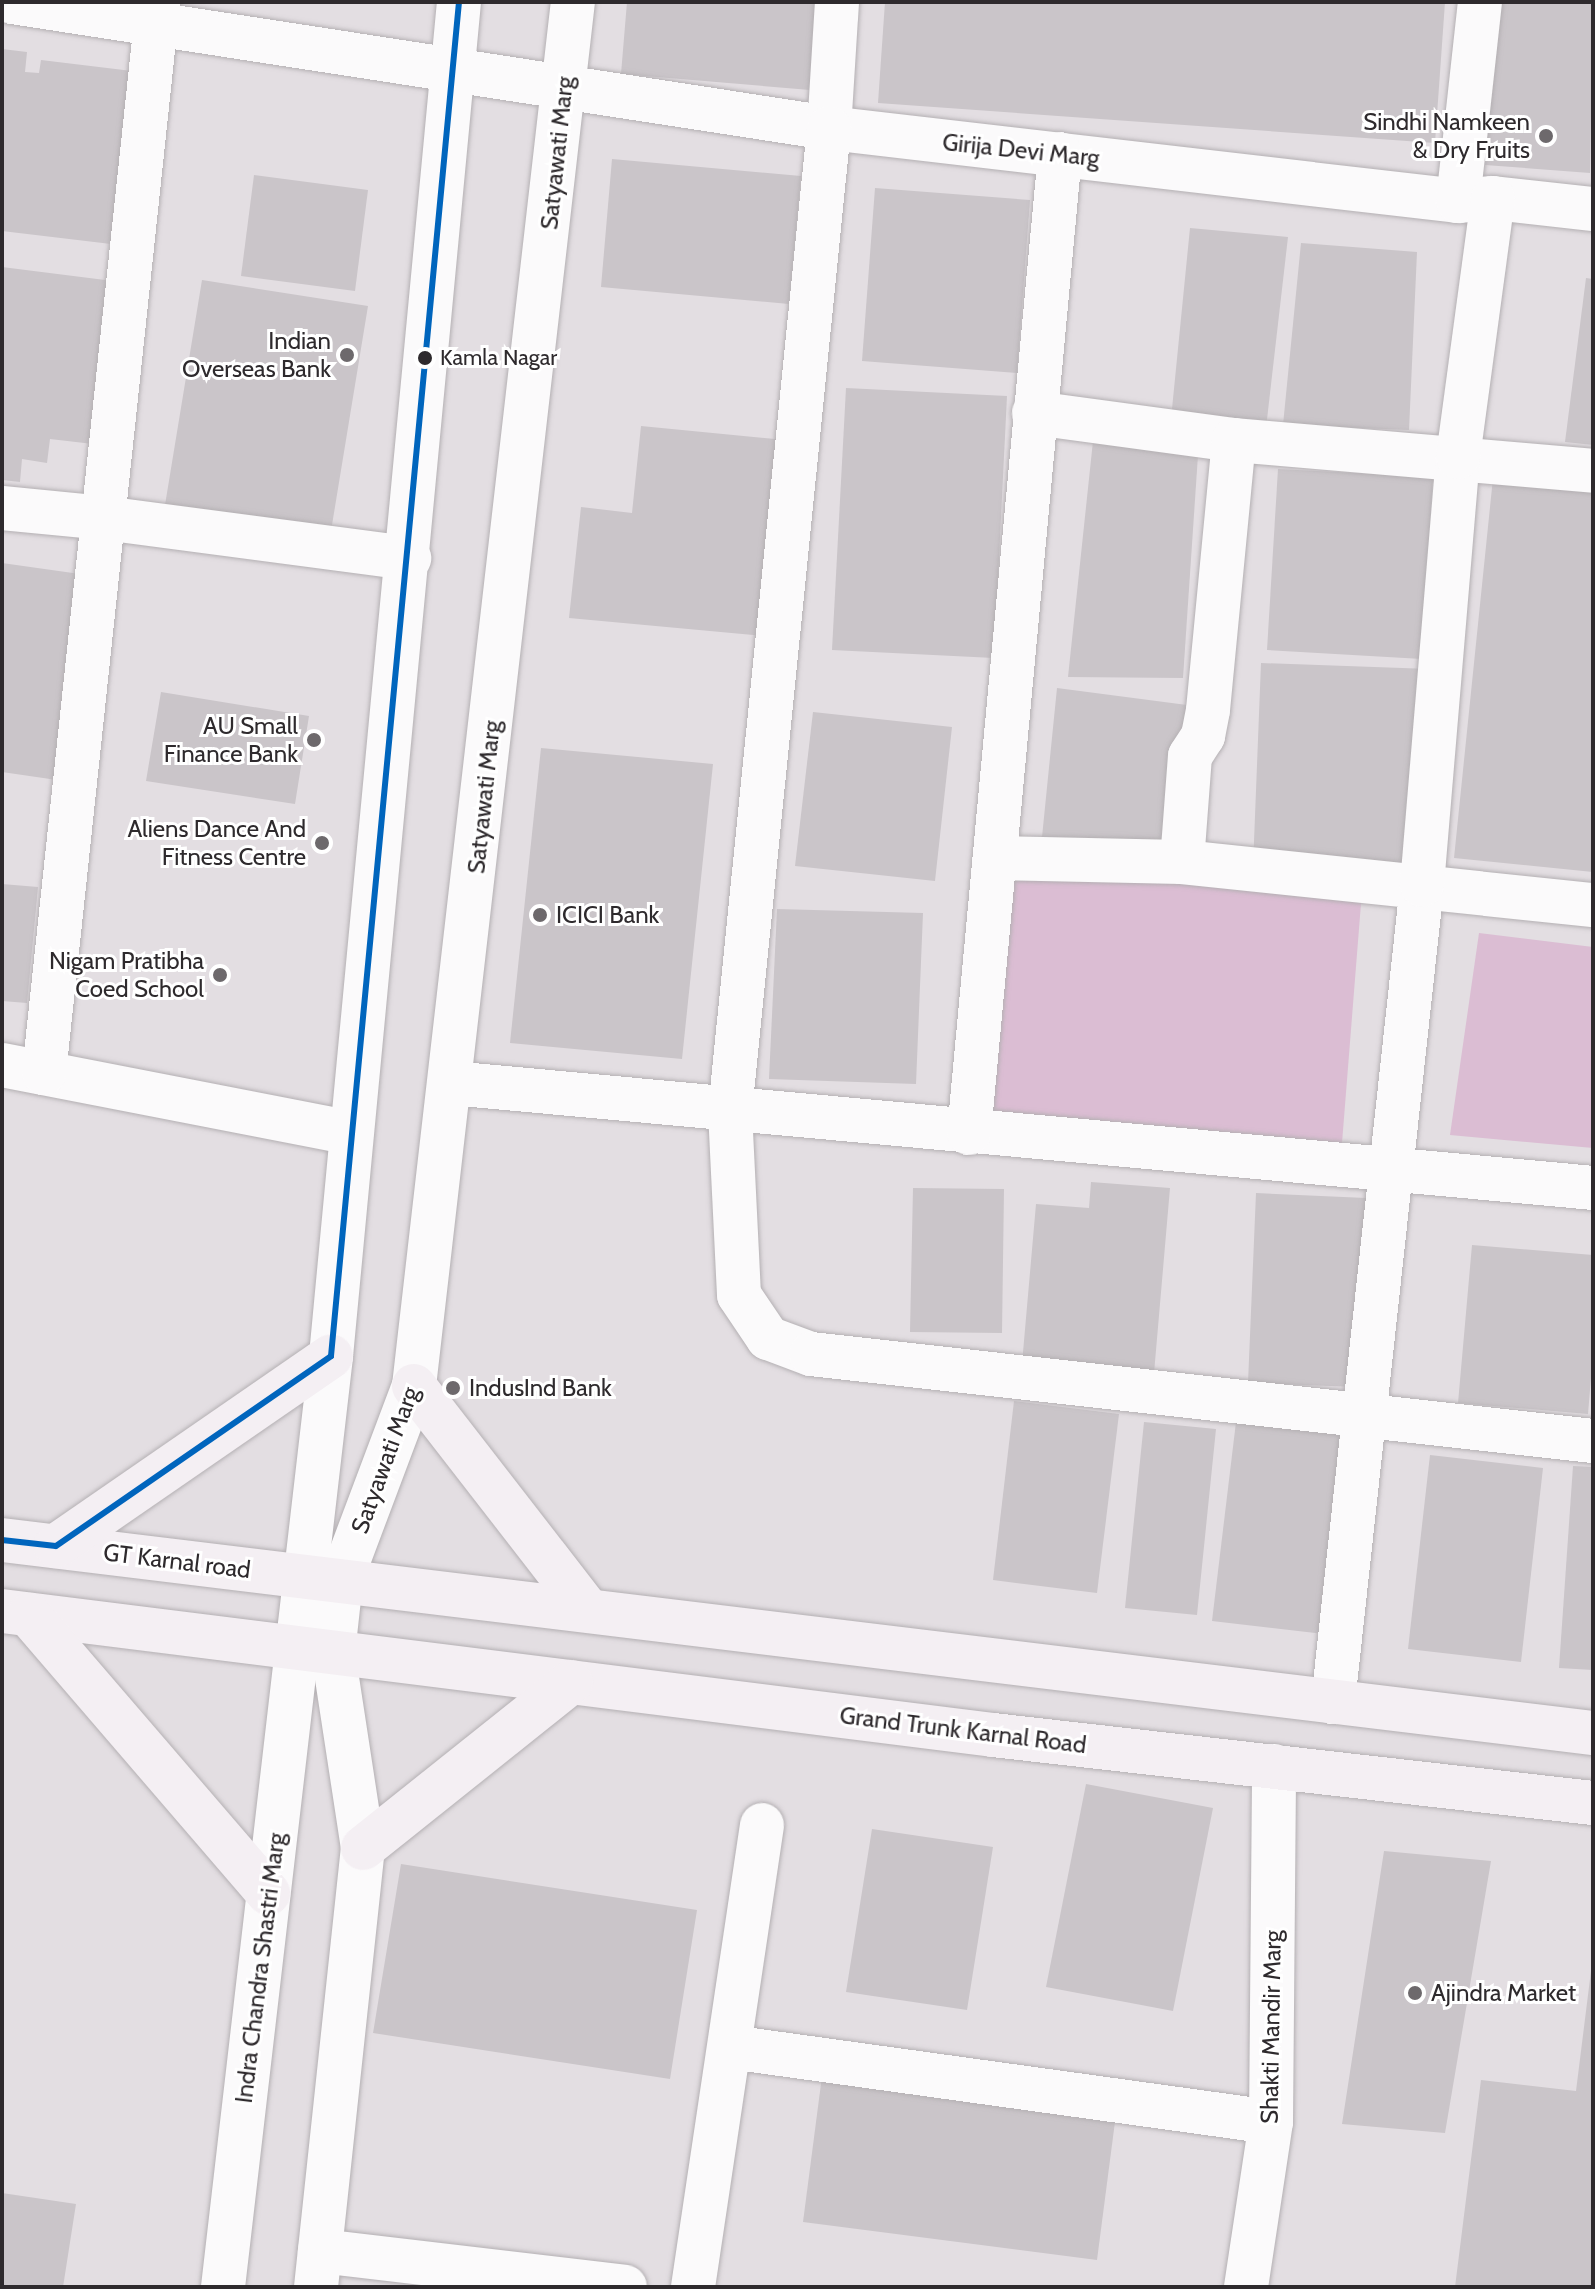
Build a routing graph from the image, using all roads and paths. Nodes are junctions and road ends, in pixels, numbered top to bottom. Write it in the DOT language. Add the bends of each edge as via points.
graph roads {
  1 [pos="12,2"];
  2 [pos="459,2"];
  3 [pos="573,2"];
  4 [pos="837,2"];
  5 [pos="1480,2"];
  6 [pos="157,13"];
  7 [pos="452,68"];
  8 [pos="564,88"];
  9 [pos="829,128"];
  10 [pos="1060,154"];
  11 [pos="1476,199"];
  12 [pos="1593,209"];
  13 [pos="1034,413"];
  14 [pos="1234,440"];
  15 [pos="1458,457"];
  16 [pos="1593,471"];
  17 [pos="2,508"];
  18 [pos="104,518"];
  19 [pos="409,558"];
  20 [pos="995,858"];
  21 [pos="1182,862"];
  22 [pos="1422,885"];
  23 [pos="1593,905"];
  24 [pos="2,1065"];
  25 [pos="44,1073"];
  26 [pos="451,1083"];
  27 [pos="730,1111"];
  28 [pos="351,1133"];
  29 [pos="969,1133"];
  30 [pos="1393,1170"];
  31 [pos="1593,1188"];
  32 [pos="331,1356"];
  33 [pos="414,1386"];
  34 [pos="1367,1418"];
  35 [pos="1593,1441"];
  36 [pos="2,1540"];
  37 [pos="56,1546"];
  38 [pos="323,1578"];
  39 [pos="588,1610"];
  40 [pos="16,1613"];
  41 [pos="315,1650"];
  42 [pos="571,1682"];
  43 [pos="1333,1702"];
  44 [pos="1593,1733"];
  45 [pos="1274,1766"];
  46 [pos="1593,1803"];
  47 [pos="762,1825"];
  48 [pos="363,1848"];
  49 [pos="268,1893"];
  50 [pos="730,2047"];
  51 [pos="1271,2122"];
  52 [pos="318,2269"];
  53 [pos="223,2287"];
  54 [pos="625,2287"];
  55 [pos="693,2287"];
  56 [pos="1246,2287"];
  1 -- 6 [label="street, Girija Devi Marg"];
  2 -- 7 [label="street, Satyawati Marg"];
  3 -- 8 [label="street, Satyawati Marg"];
  4 -- 9 [label="street"];
  5 -- 11 [label="street"];
  6 -- 7 [label="street, Girija Devi Marg"];
  6 -- 18 [label="street"];
  7 -- 8 [label="street, Girija Devi Marg"];
  7 -- 19 [label="street, Satyawati Marg"];
  8 -- 9 [label="street, Girija Devi Marg"];
  8 -- 26 [label="street, Satyawati Marg"];
  9 -- 10 [label="street, Girija Devi Marg"];
  9 -- 27 [label="street"];
  10 -- 11 [label="street, Girija Devi Marg"];
  10 -- 13 [label="street"];
  11 -- 12 [label="street, Girija Devi Marg"];
  11 -- 15 [label="street"];
  13 -- 14 [label="street"];
  13 -- 20 [label="street"];
  14 -- 15 [label="street"];
  14 -- 21 [label="street" via="1208,710 1203,736 1190,756"];
  15 -- 16 [label="street"];
  15 -- 22 [label="street"];
  17 -- 18 [label="street"];
  18 -- 19 [label="street"];
  18 -- 25 [label="street"];
  19 -- 28 [label="street, Satyawati Marg"];
  20 -- 21 [label="street"];
  20 -- 29 [label="street"];
  21 -- 22 [label="street"];
  22 -- 23 [label="street"];
  22 -- 30 [label="street"];
  24 -- 25 [label="street"];
  25 -- 28 [label="street"];
  26 -- 27 [label="street"];
  26 -- 33 [label="street, Satyawati Marg"];
  27 -- 29 [label="street"];
  27 -- 34 [label="street" via="739,1295 768,1338 790,1348"];
  28 -- 32 [label="street, Satyawati Marg"];
  29 -- 30 [label="street"];
  30 -- 31 [label="street"];
  30 -- 34 [label="street"];
  32 -- 37 [label="main road"];
  32 -- 38 [label="street, Satyawati Marg"];
  33 -- 38 [label="street, Satyawati Marg"];
  33 -- 39 [label="main road"];
  34 -- 35 [label="street"];
  34 -- 43 [label="street"];
  36 -- 37 [label="main road, GT Karnal road"];
  37 -- 38 [label="main road, GT Karnal road"];
  38 -- 39 [label="main road"];
  38 -- 41 [label="street"];
  39 -- 43 [label="main road"];
  40 -- 41 [label="main road"];
  40 -- 49 [label="main road"];
  41 -- 42 [label="main road, Grand Trunk Karnal Road"];
  41 -- 48 [label="street"];
  41 -- 49 [label="street, Indra Chandra Shastri Marg"];
  42 -- 45 [label="main road, Grand Trunk Karnal Road"];
  42 -- 48 [label="main road"];
  43 -- 44 [label="main road"];
  45 -- 46 [label="main road, Grand Trunk Karnal Road"];
  45 -- 51 [label="street, Shakti Mandir Marg"];
  47 -- 50 [label="street"];
  48 -- 52 [label="street"];
  49 -- 53 [label="street, Indra Chandra Shastri Marg"];
  50 -- 51 [label="street"];
  50 -- 55 [label="street"];
  51 -- 56 [label="street, Shakti Mandir Marg"];
  52 -- 54 [label="street"];
}
